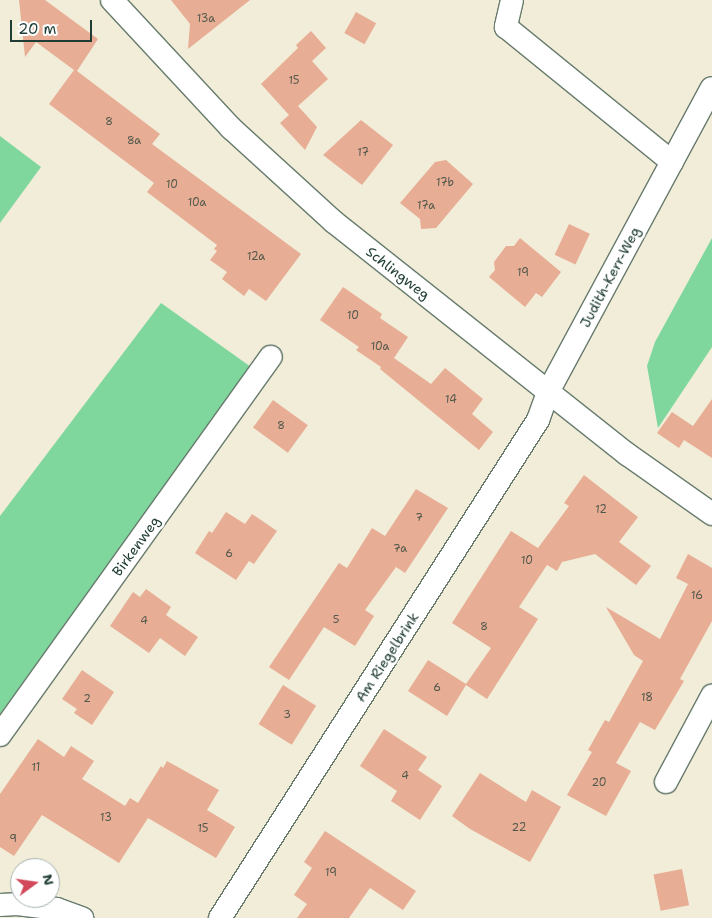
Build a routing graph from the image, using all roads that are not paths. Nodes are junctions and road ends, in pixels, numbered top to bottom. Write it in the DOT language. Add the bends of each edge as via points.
graph roads {
  1 [pos="112,0"];
  2 [pos="512,0"];
  3 [pos="712,88"];
  4 [pos="672,162"];
  5 [pos="271,357"];
  6 [pos="548,392"];
  7 [pos="712,514"];
  8 [pos="712,696"];
  9 [pos="0,735"];
  10 [pos="666,782"];
  11 [pos="0,905"];
  12 [pos="82,918"];
  13 [pos="220,918"];
  1 -- 6 [label="street, Schlingweg" via="231,128 334,222"];
  2 -- 4 [label="street" via="506,26"];
  3 -- 4 [label="street, Judith-Kerr-Weg"];
  4 -- 6 [label="street, Judith-Kerr-Weg"];
  5 -- 9 [label="street, Birkenweg"];
  6 -- 7 [label="street, Schlingweg" via="627,454"];
  6 -- 13 [label="street, Am Riegelbrink" via="538,420"];
  8 -- 10 [label="street"];
  11 -- 12 [label="street" via="57,909"];
}
